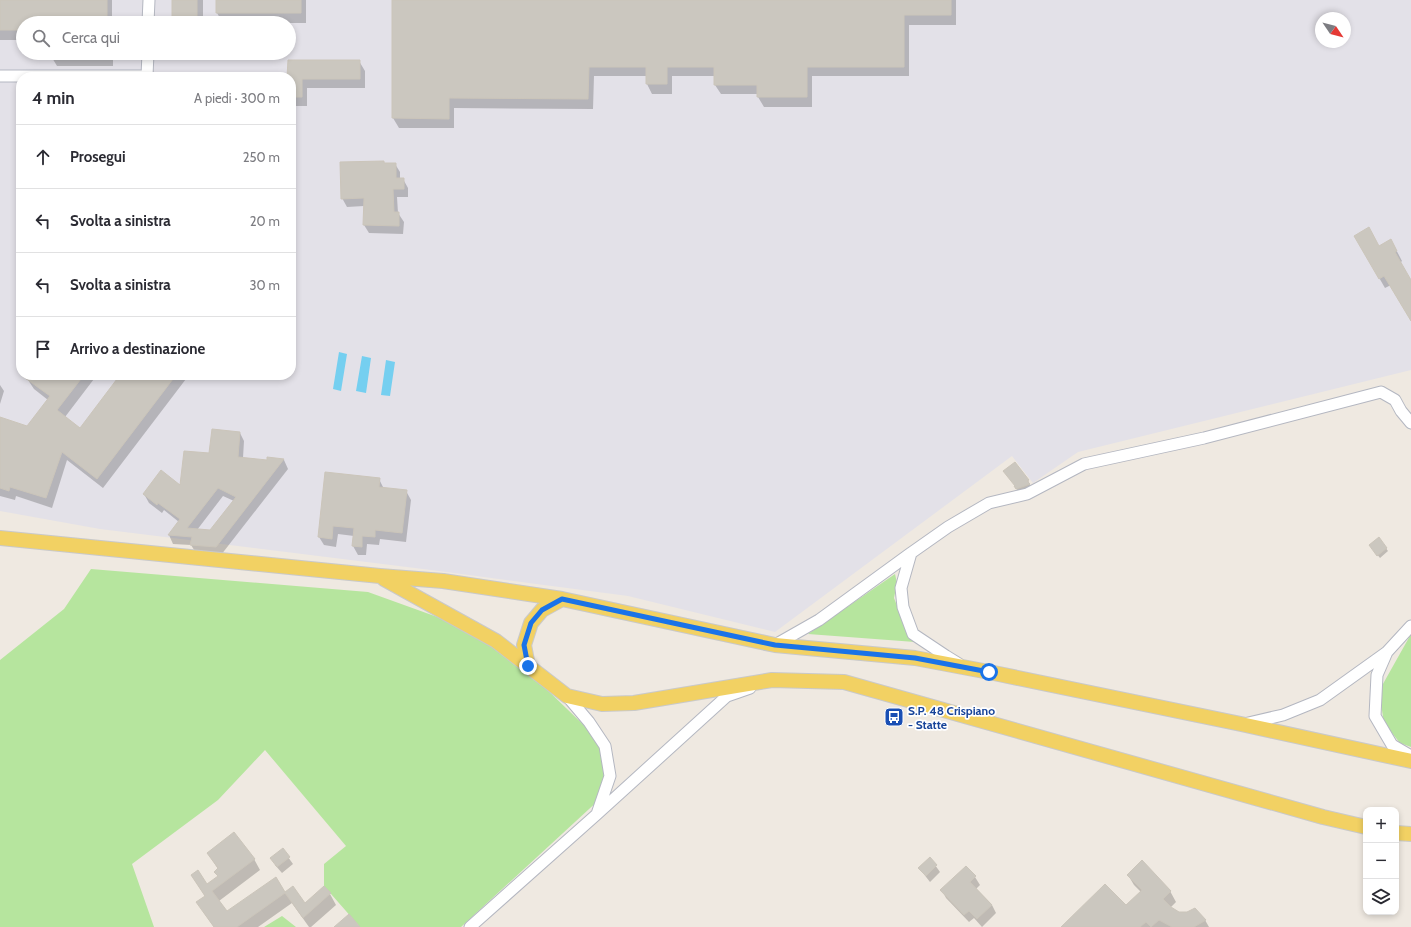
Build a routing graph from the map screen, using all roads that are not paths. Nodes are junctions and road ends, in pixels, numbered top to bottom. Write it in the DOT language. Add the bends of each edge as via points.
graph roads {
  1 [pos="149,0"];
  2 [pos="148,16"];
  3 [pos="148,60"];
  4 [pos="147,72"];
  5 [pos="0,76"];
  6 [pos="16,76"];
  7 [pos="1411,423"];
  8 [pos="0,538"];
  9 [pos="911,553"];
  10 [pos="380,576"];
  11 [pos="562,599"];
  12 [pos="1411,626"];
  13 [pos="775,645"];
  14 [pos="1387,652"];
  15 [pos="528,666"];
  16 [pos="966,668"];
  17 [pos="772,680"];
  18 [pos="567,696"];
  19 [pos="1241,724"];
  20 [pos="1411,756"];
  21 [pos="1411,761"];
  22 [pos="596,815"];
  23 [pos="1363,826"];
  24 [pos="1399,833"];
  25 [pos="1411,834"];
  26 [pos="470,927"];
  1 -- 2 [label="street"];
  3 -- 4 [label="street"];
  5 -- 6 [label="street"];
  7 -- 9 [label="street" via="1395,400 1381,392 1204,438 1084,464 1027,494 990,503 948,527"];
  8 -- 10 [label="main road"];
  9 -- 13 [label="street" via="819,620"];
  9 -- 16 [label="street" via="900,588 913,634"];
  10 -- 11 [label="main road" via="443,581"];
  10 -- 15 [label="main road" via="496,641"];
  11 -- 13 [label="main road"];
  11 -- 15 [label="main road" via="542,610 531,623 524,645"];
  12 -- 14 [label="street"];
  13 -- 16 [label="main road" via="915,658"];
  14 -- 19 [label="street" via="1320,700 1283,715"];
  14 -- 20 [label="street" via="1377,675 1375,716 1392,745"];
  15 -- 18 [label="main road"];
  16 -- 19 [label="main road"];
  17 -- 18 [label="main road" via="634,703 602,704"];
  17 -- 22 [label="street" via="727,696"];
  17 -- 23 [label="main road" via="844,682"];
  18 -- 22 [label="street" via="605,746 610,776"];
  19 -- 21 [label="main road"];
  22 -- 26 [label="street"];
  24 -- 25 [label="main road"];
}
